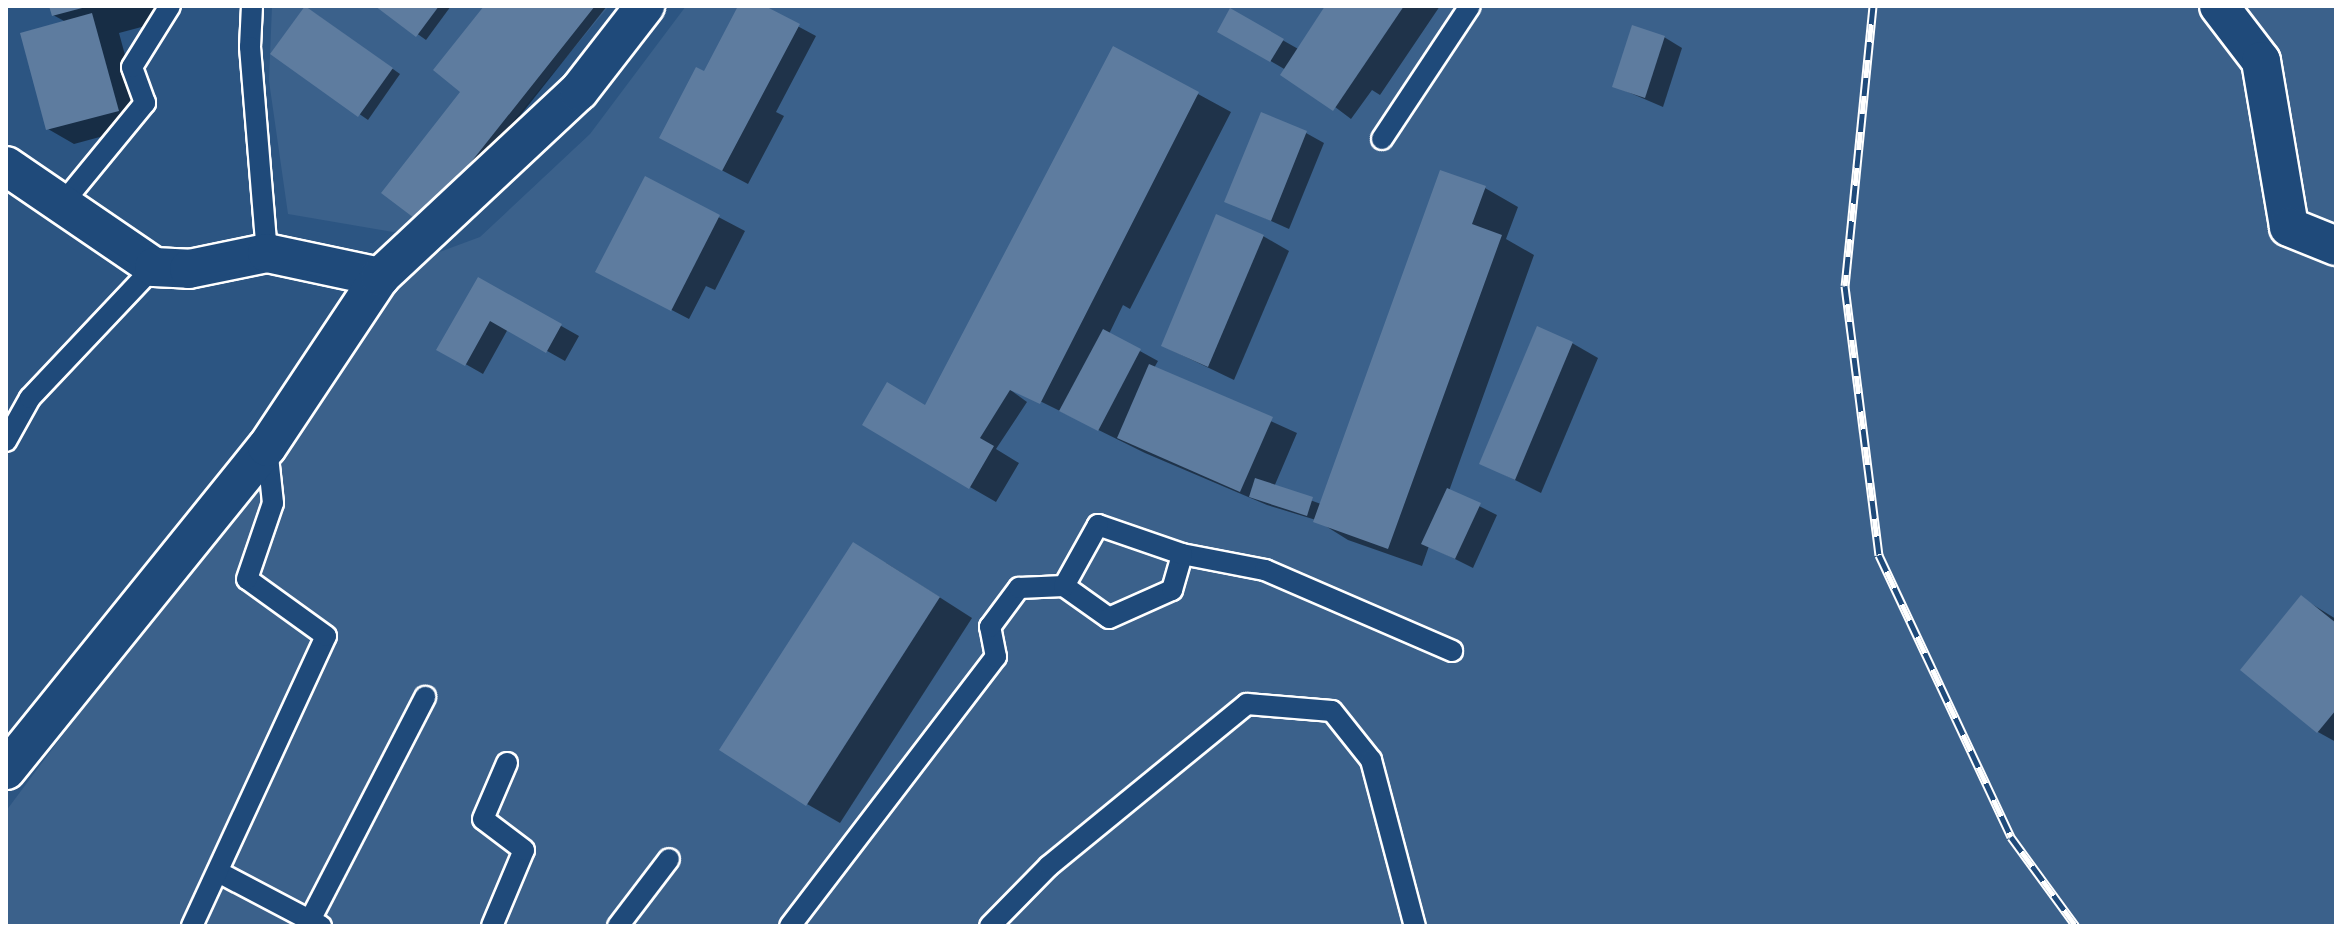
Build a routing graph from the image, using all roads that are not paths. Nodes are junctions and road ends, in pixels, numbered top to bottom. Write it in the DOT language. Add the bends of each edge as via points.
graph roads {
  1 [pos="170,6"];
  2 [pos="252,6"];
  3 [pos="645,6"];
  4 [pos="1470,6"];
  5 [pos="2219,6"];
  6 [pos="1382,139"];
  7 [pos="6,166"];
  8 [pos="62,204"];
  9 [pos="2336,246"];
  10 [pos="267,253"];
  11 [pos="154,267"];
  12 [pos="380,277"];
  13 [pos="6,441"];
  14 [pos="267,447"];
  15 [pos="1182,554"];
  16 [pos="1064,586"];
  17 [pos="1452,651"];
  18 [pos="425,697"];
  19 [pos="507,763"];
  20 [pos="6,770"];
  21 [pos="669,859"];
  22 [pos="220,873"];
  23 [pos="313,924"];
  24 [pos="192,926"];
  25 [pos="492,926"];
  26 [pos="618,926"];
  27 [pos="790,926"];
  28 [pos="990,926"];
  29 [pos="1415,926"];
  1 -- 8 [label="lane" via="132,67 145,103"];
  2 -- 10 [label="lane" via="250,47"];
  3 -- 12 [label="street" via="579,91"];
  4 -- 6 [label="lane"];
  5 -- 9 [label="street" via="2261,61 2289,227"];
  7 -- 8 [label="street"];
  8 -- 11 [label="street"];
  10 -- 11 [label="street" via="189,269"];
  10 -- 12 [label="street"];
  11 -- 13 [label="lane" via="30,398"];
  12 -- 14 [label="street"];
  14 -- 20 [label="street"];
  14 -- 22 [label="lane" via="273,503 247,579 326,636"];
  15 -- 16 [label="lane" via="1098,525"];
  15 -- 16 [label="lane" via="1172,590 1109,618"];
  15 -- 17 [label="lane" via="1265,570"];
  16 -- 27 [label="lane" via="1019,588 990,627 996,657"];
  18 -- 23 [label="lane"];
  19 -- 25 [label="lane" via="483,819 524,850"];
  21 -- 26 [label="lane"];
  22 -- 23 [label="lane"];
  22 -- 24 [label="lane"];
  28 -- 29 [label="lane" via="1049,866 1247,704 1332,711 1371,760"];
}
